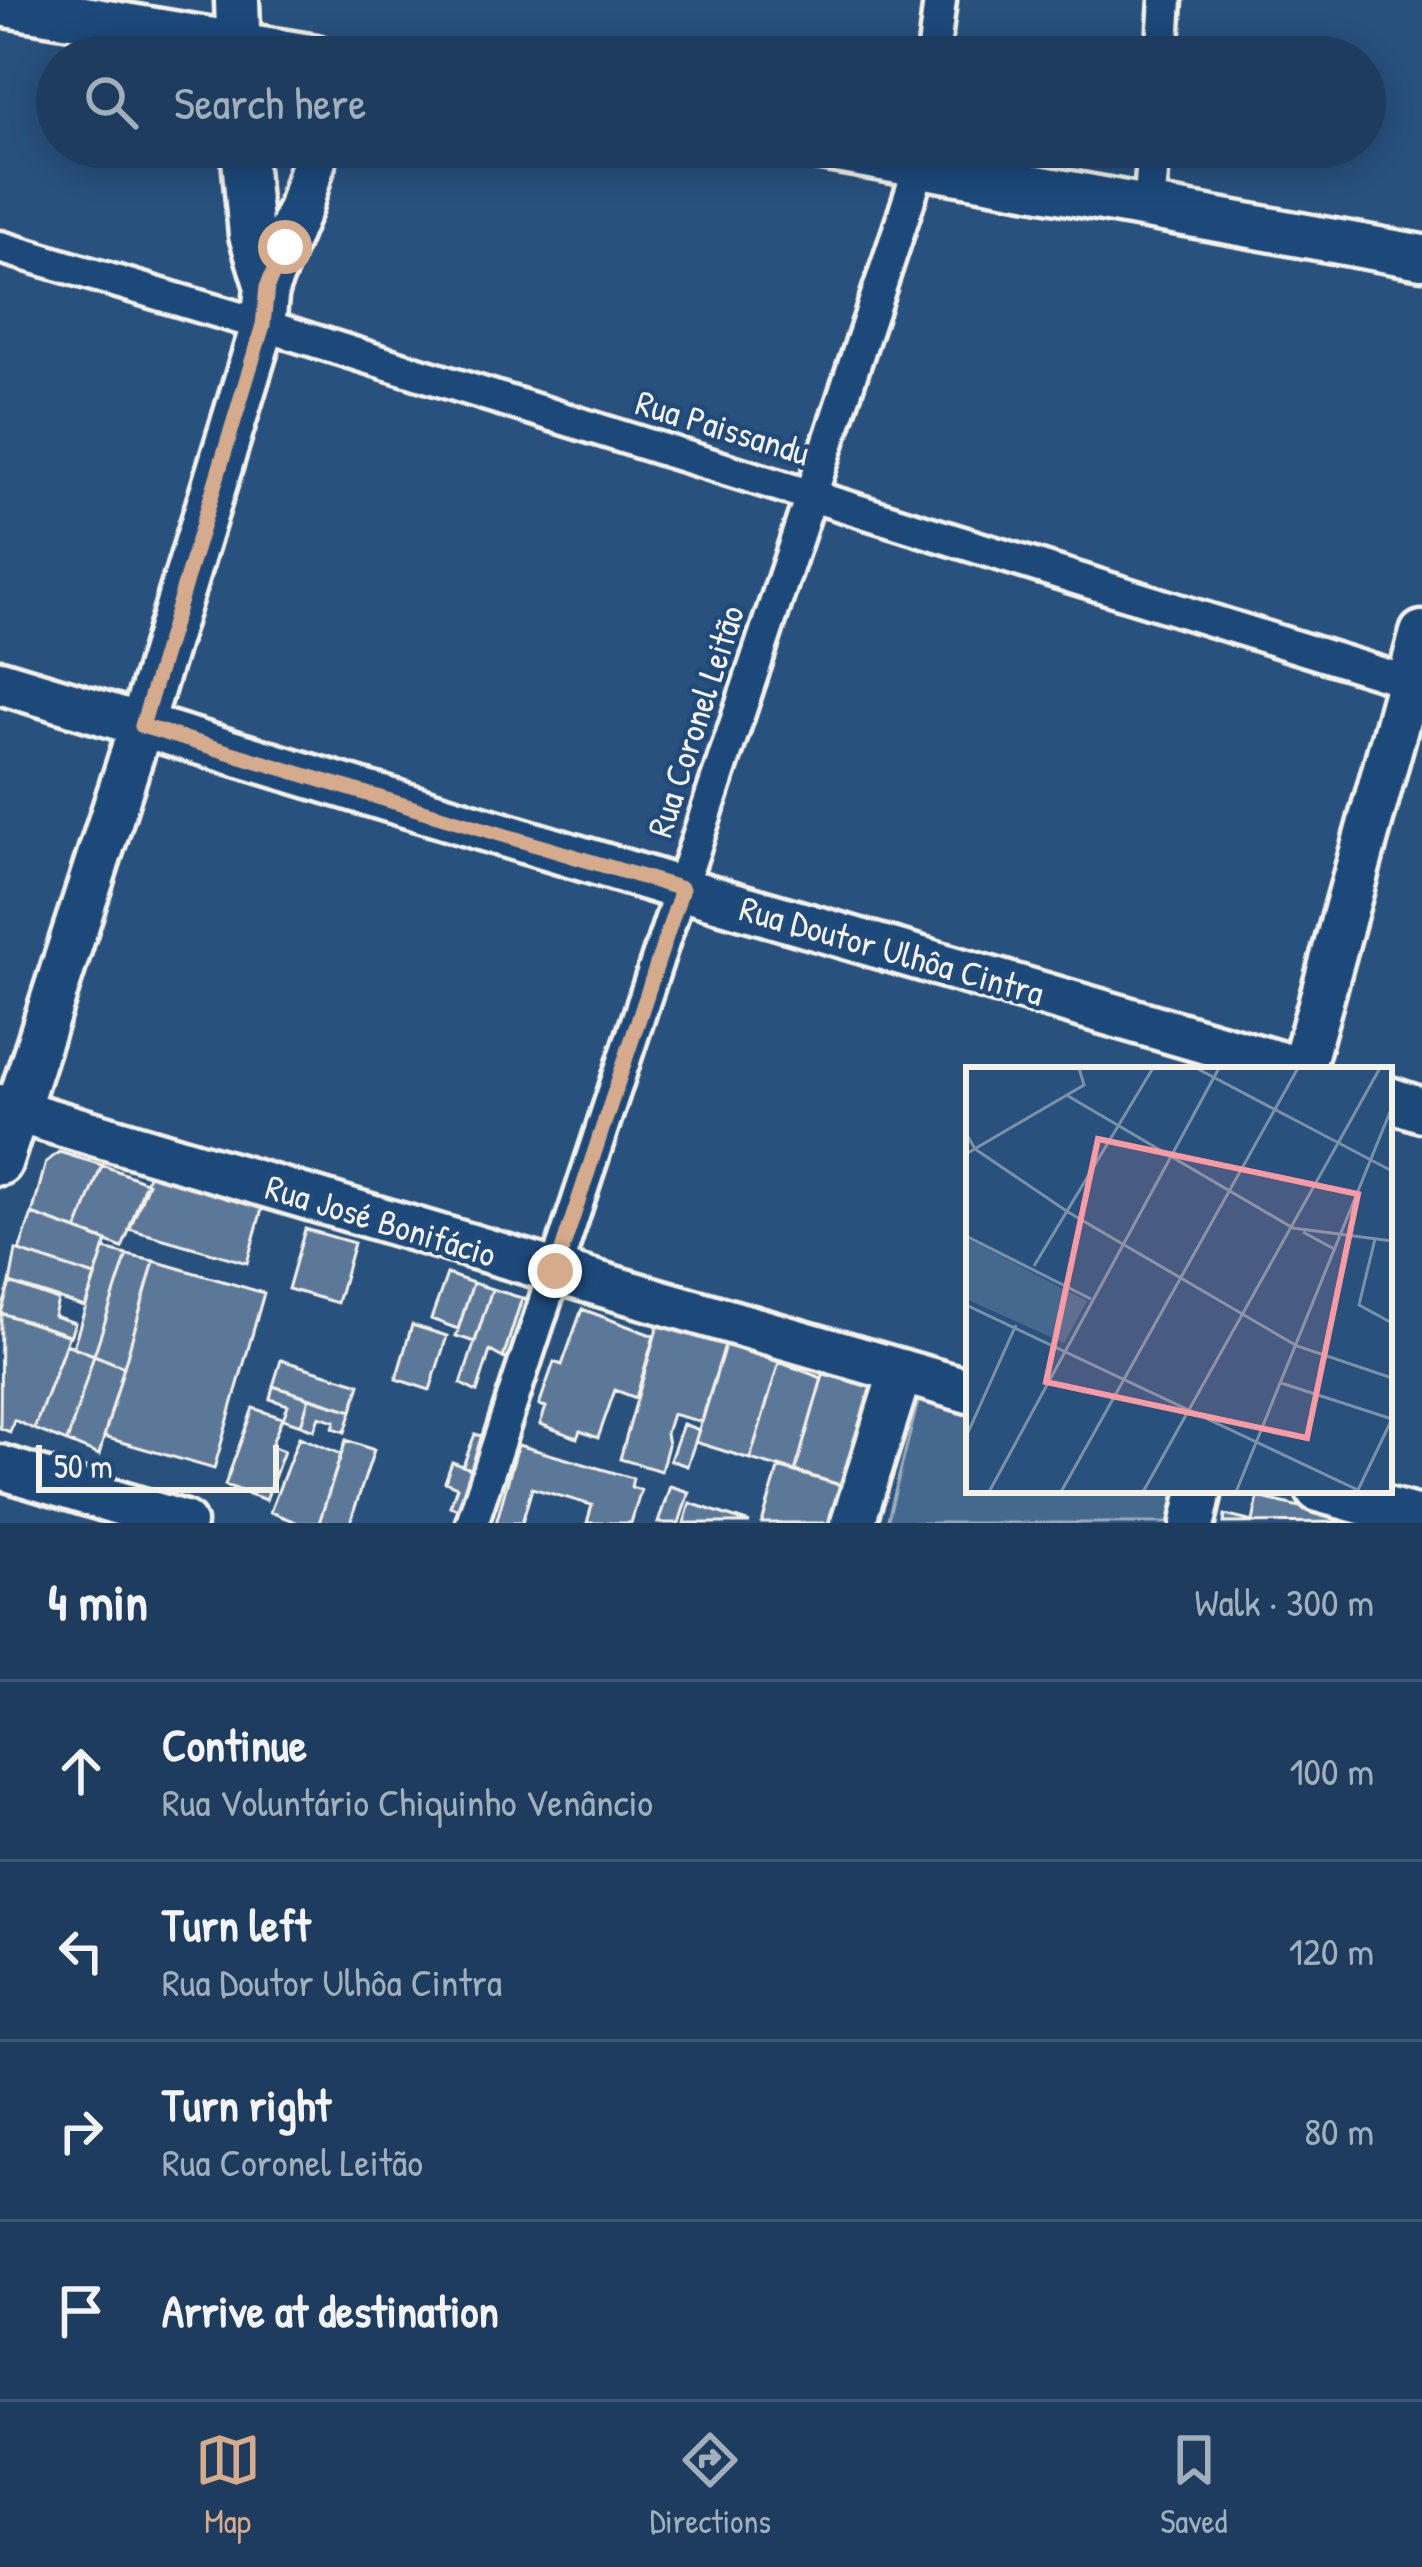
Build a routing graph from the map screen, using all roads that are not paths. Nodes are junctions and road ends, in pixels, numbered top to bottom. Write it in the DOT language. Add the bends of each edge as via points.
graph roads {
  1 [pos="237,0"];
  2 [pos="940,0"];
  3 [pos="1166,0"];
  4 [pos="0,4"];
  5 [pos="166,36"];
  6 [pos="238,36"];
  7 [pos="936,36"];
  8 [pos="1163,36"];
  9 [pos="245,168"];
  10 [pos="312,168"];
  11 [pos="918,168"];
  12 [pos="973,168"];
  13 [pos="1152,168"];
  14 [pos="1149,209"];
  15 [pos="0,247"];
  16 [pos="1422,257"];
  17 [pos="265,306"];
  18 [pos="809,495"];
  19 [pos="1422,633"];
  20 [pos="0,682"];
  21 [pos="1416,684"];
  22 [pos="142,726"];
  23 [pos="682,889"];
  24 [pos="1292,1067"];
  25 [pos="1303,1067"];
  26 [pos="1392,1100"];
  27 [pos="8,1108"];
  28 [pos="1422,1110"];
  29 [pos="0,1163"];
  30 [pos="555,1271"];
  31 [pos="902,1371"];
  32 [pos="966,1389"];
  33 [pos="0,1467"];
  34 [pos="1200,1493"];
  35 [pos="1329,1493"];
  36 [pos="1422,1519"];
  37 [pos="184,1523"];
  38 [pos="472,1523"];
  39 [pos="853,1523"];
  40 [pos="1193,1523"];
  1 -- 6 [label="street"];
  2 -- 7 [label="street"];
  3 -- 8 [label="street"];
  4 -- 5 [label="street"];
  9 -- 17 [label="street"];
  10 -- 17 [label="street"];
  11 -- 18 [label="street, Rua Coronel Leitão"];
  12 -- 14 [label="street"];
  13 -- 14 [label="street"];
  14 -- 16 [label="street"];
  15 -- 17 [label="street, Rua Paissandu"];
  17 -- 18 [label="street, Rua Paissandu"];
  17 -- 22 [label="street"];
  18 -- 21 [label="street, Rua Paissandu"];
  18 -- 23 [label="street, Rua Coronel Leitão"];
  19 -- 21 [label="street"];
  20 -- 22 [label="street, Rua Doutor Ulhôa Cintra"];
  21 -- 25 [label="street"];
  22 -- 23 [label="street, Rua Doutor Ulhôa Cintra"];
  22 -- 27 [label="street"];
  23 -- 24 [label="street, Rua Doutor Ulhôa Cintra"];
  23 -- 30 [label="street, Rua Coronel Leitão"];
  26 -- 28 [label="street"];
  27 -- 29 [label="street"];
  27 -- 30 [label="street, Rua José Bonifácio"];
  30 -- 31 [label="street, Rua José Bonifácio"];
  30 -- 38 [label="street, Rua Coronel Leitão"];
  31 -- 32 [label="street, Rua José Bonifácio"];
  31 -- 39 [label="street"];
  33 -- 37 [label="street"];
  34 -- 40 [label="street"];
  35 -- 36 [label="street"];
}
